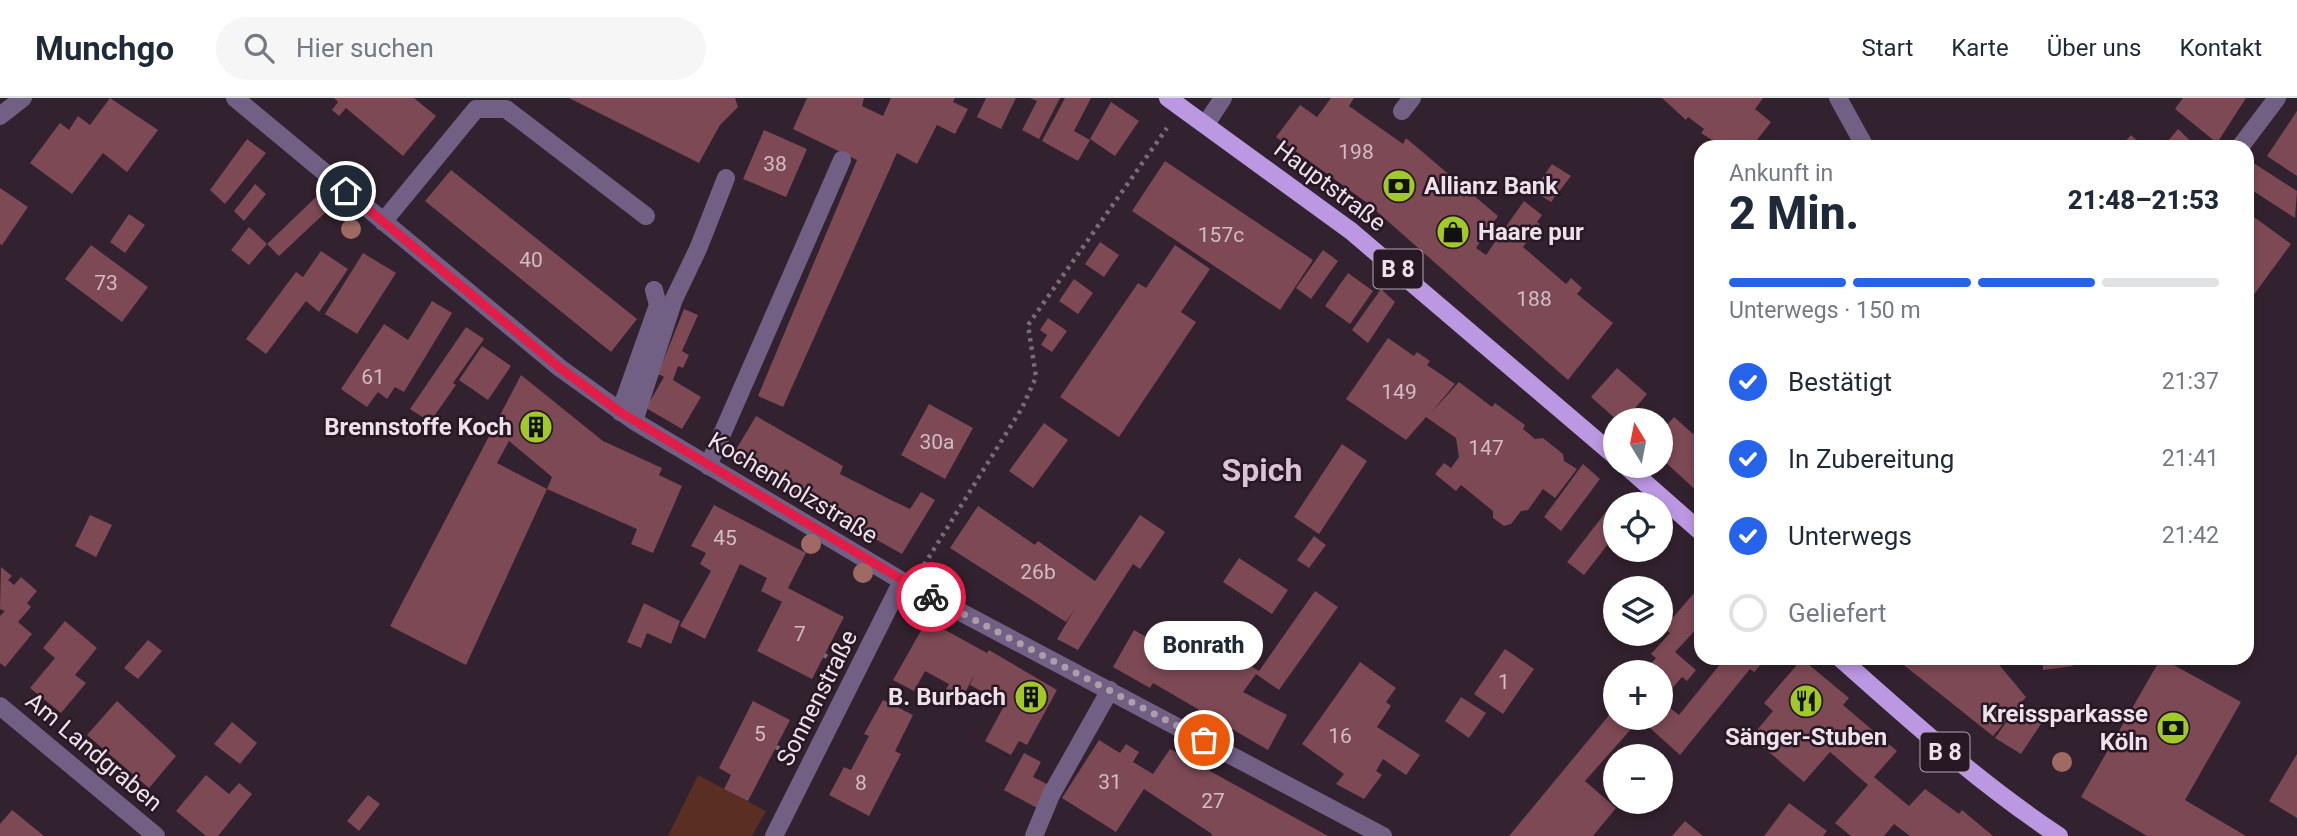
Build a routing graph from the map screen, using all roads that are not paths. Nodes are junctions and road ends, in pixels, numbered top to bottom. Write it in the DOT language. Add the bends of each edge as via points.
graph roads {
  1 [pos="23,98"];
  2 [pos="235,98"];
  3 [pos="1223,98"];
  4 [pos="1839,98"];
  5 [pos="2277,98"];
  6 [pos="1175,103"];
  7 [pos="0,116"];
  8 [pos="1206,124"];
  9 [pos="1861,140"];
  10 [pos="2245,140"];
  11 [pos="842,160"];
  12 [pos="726,178"];
  13 [pos="646,216"];
  14 [pos="383,222"];
  15 [pos="654,290"];
  16 [pos="627,417"];
  17 [pos="1603,446"];
  18 [pos="708,466"];
  19 [pos="1640,478"];
  20 [pos="1694,526"];
  21 [pos="902,581"];
  22 [pos="1848,665"];
  23 [pos="1110,690"];
  24 [pos="0,706"];
  25 [pos="156,836"];
  26 [pos="774,836"];
  27 [pos="1034,836"];
  28 [pos="1383,836"];
  29 [pos="2059,836"];
  1 -- 7 [label="street"];
  2 -- 14 [label="street, Kochenholzstraße"];
  3 -- 8 [label="street"];
  4 -- 9 [label="street"];
  5 -- 10 [label="street"];
  6 -- 8 [label="main road, Hauptstraße / B 8"];
  8 -- 17 [label="main road, Hauptstraße / B 8" via="1381,255"];
  11 -- 18 [label="street"];
  12 -- 16 [label="street"];
  13 -- 14 [label="street" via="506,108 490,108 475,109"];
  14 -- 16 [label="street, Kochenholzstraße" via="560,368"];
  15 -- 16 [label="street" via="659,305"];
  16 -- 18 [label="street, Kochenholzstraße"];
  18 -- 21 [label="street, Kochenholzstraße"];
  19 -- 20 [label="main road"];
  21 -- 23 [label="street, Kochenholzstraße"];
  21 -- 26 [label="street, Sonnenstraße"];
  22 -- 29 [label="main road, B 8" via="1949,756"];
  23 -- 27 [label="street" via="1051,794"];
  23 -- 28 [label="street, Kochenholzstraße"];
  24 -- 25 [label="street, Am Landgraben"];
}
